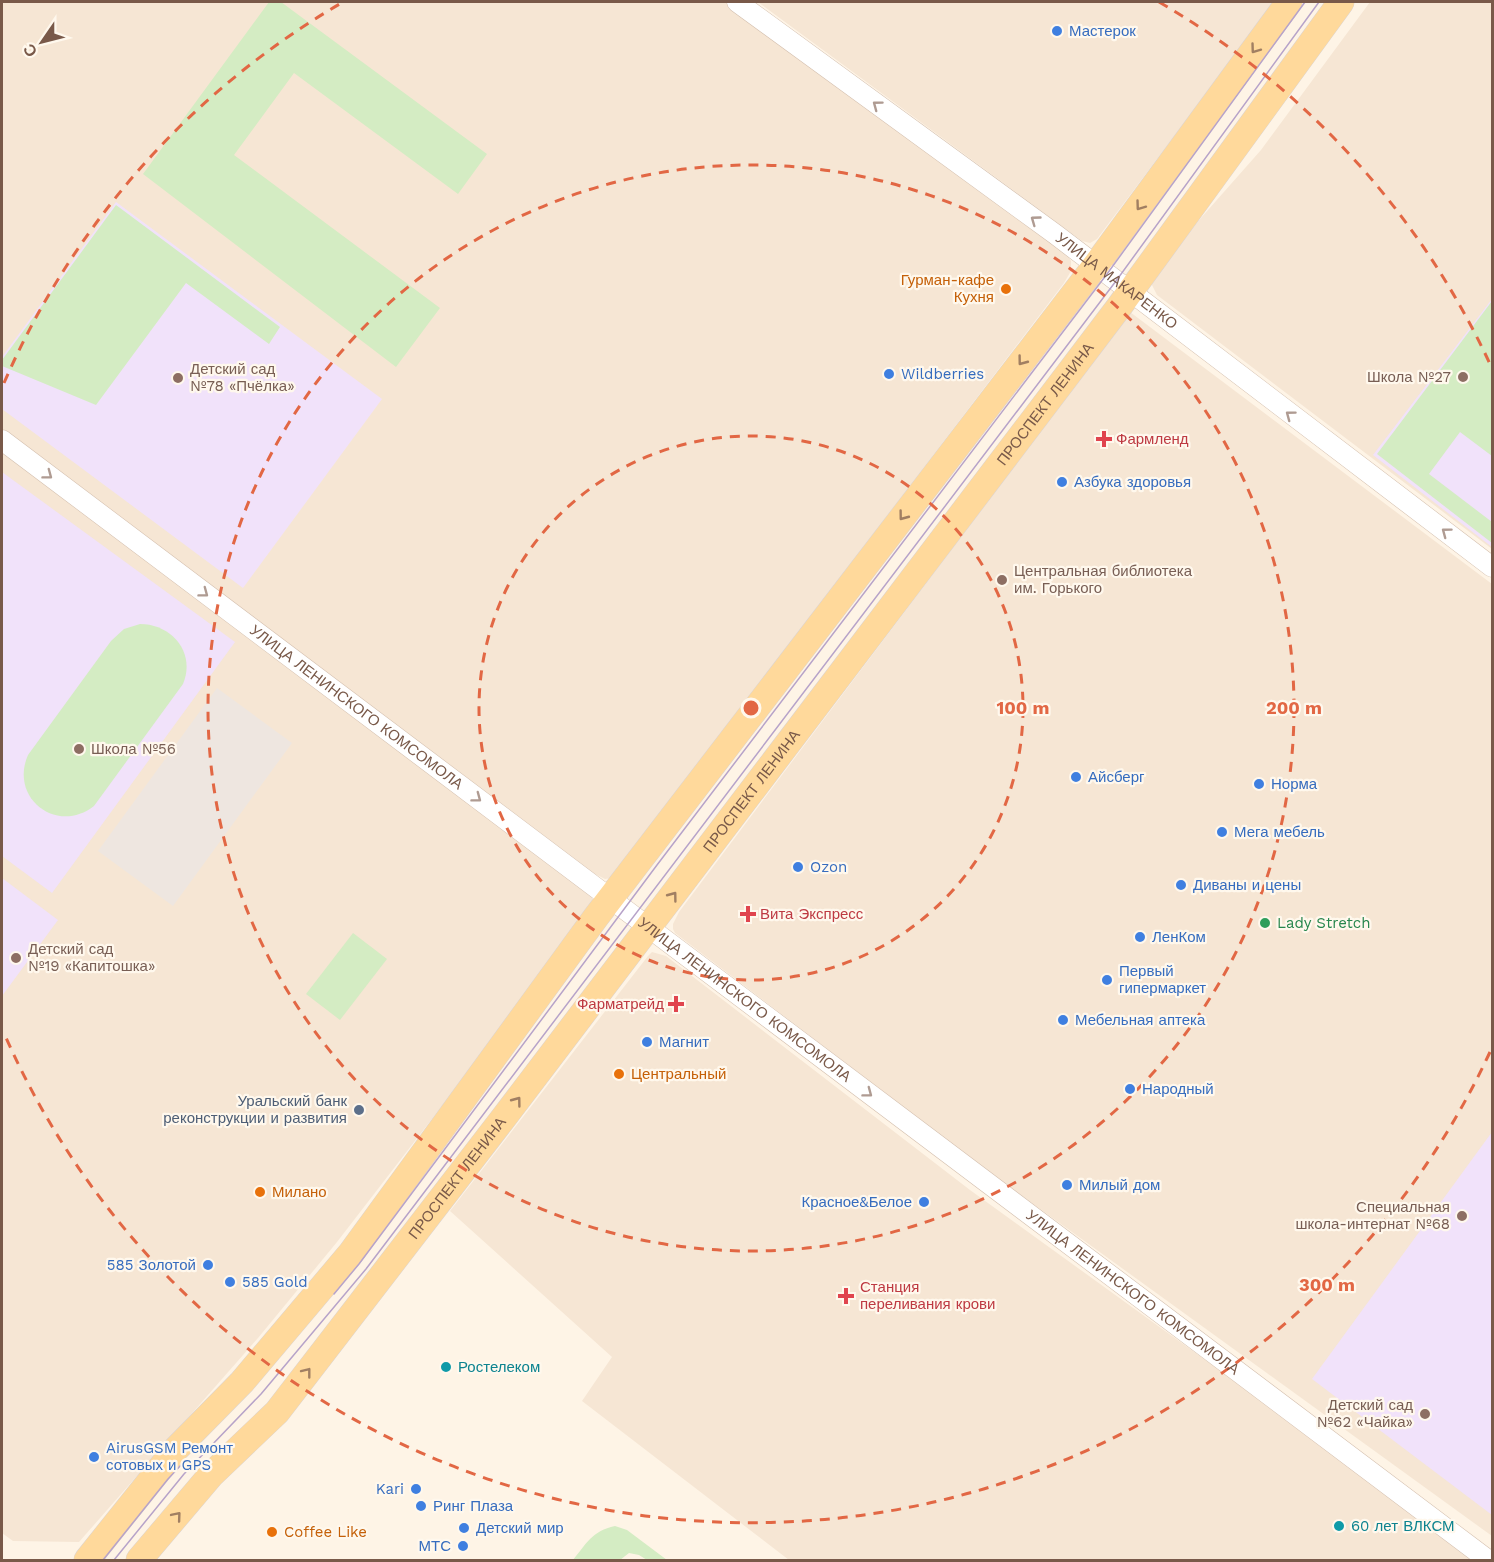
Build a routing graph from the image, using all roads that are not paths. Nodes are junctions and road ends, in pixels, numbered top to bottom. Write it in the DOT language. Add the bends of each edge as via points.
graph roads {
  1 [pos="737,2"];
  2 [pos="1289,2"];
  3 [pos="1341,2"];
  4 [pos="1096,265"];
  5 [pos="1129,291"];
  6 [pos="2,440"];
  7 [pos="1492,567"];
  8 [pos="610,898"];
  9 [pos="649,928"];
  10 [pos="87,1560"];
  11 [pos="139,1560"];
  12 [pos="1488,1560"];
  4 -- 1 [label="street, УЛИЦА МАКАРЕНКО, one-way"];
  2 -- 4 [label="main road, one-way"];
  3 -- 5 [label="main road, ПРОСПЕКТ ЛЕНИНА"];
  4 -- 5 [label="street, УЛИЦА МАКАРЕНКО"];
  4 -- 8 [label="main road, one-way"];
  7 -- 5 [label="street, УЛИЦА МАКАРЕНКО, one-way"];
  9 -- 5 [label="main road, ПРОСПЕКТ ЛЕНИНА, one-way"];
  6 -- 8 [label="street, УЛИЦА ЛЕНИНСКОГО КОМСОМОЛА, one-way"];
  8 -- 9 [label="street, УЛИЦА ЛЕНИНСКОГО КОМСОМОЛА"];
  8 -- 10 [label="main road" via="351,1253 242,1382 175,1450"];
  11 -- 9 [label="main road, ПРОСПЕКТ ЛЕНИНА, one-way" via="211,1475 277,1412"];
  9 -- 12 [label="street, УЛИЦА ЛЕНИНСКОГО КОМСОМОЛА, one-way"];
}
